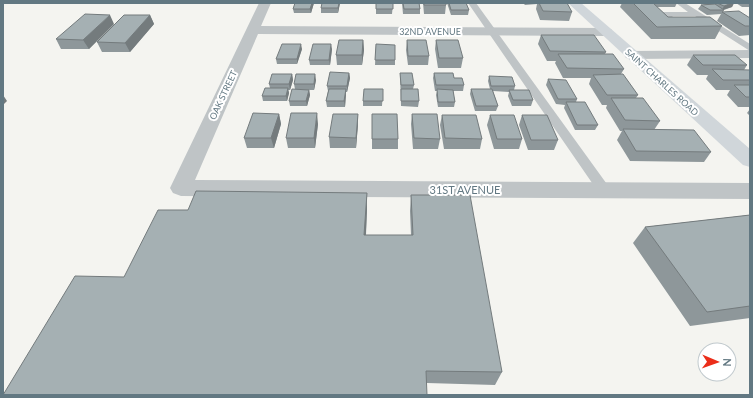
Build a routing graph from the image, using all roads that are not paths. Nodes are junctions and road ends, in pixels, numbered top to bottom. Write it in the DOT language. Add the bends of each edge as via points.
graph roads {
  1 [pos="266,3"];
  2 [pos="472,3"];
  3 [pos="574,3"];
  4 [pos="680,3"];
  5 [pos="697,14"];
  6 [pos="675,23"];
  7 [pos="253,30"];
  8 [pos="493,31"];
  9 [pos="606,32"];
  10 [pos="750,48"];
  11 [pos="750,54"];
  12 [pos="632,55"];
  13 [pos="750,160"];
  14 [pos="181,188"];
  15 [pos="604,190"];
  16 [pos="750,191"];
  1 -- 7 [label="street, OAK STREET"];
  2 -- 8 [label="lane"];
  3 -- 9 [label="main road, SAINT CHARLES ROAD"];
  4 -- 5 [label="lane"];
  5 -- 6 [label="lane" via="664,14"];
  5 -- 10 [label="lane"];
  7 -- 8 [label="street, 32ND AVENUE"];
  7 -- 14 [label="street, OAK STREET"];
  8 -- 9 [label="street, 32ND AVENUE"];
  8 -- 15 [label="lane"];
  9 -- 12 [label="main road, SAINT CHARLES ROAD"];
  11 -- 12 [label="street"];
  12 -- 13 [label="main road, SAINT CHARLES ROAD"];
  14 -- 15 [label="street, 31ST AVENUE"];
  15 -- 16 [label="street, 31ST AVENUE"];
}
